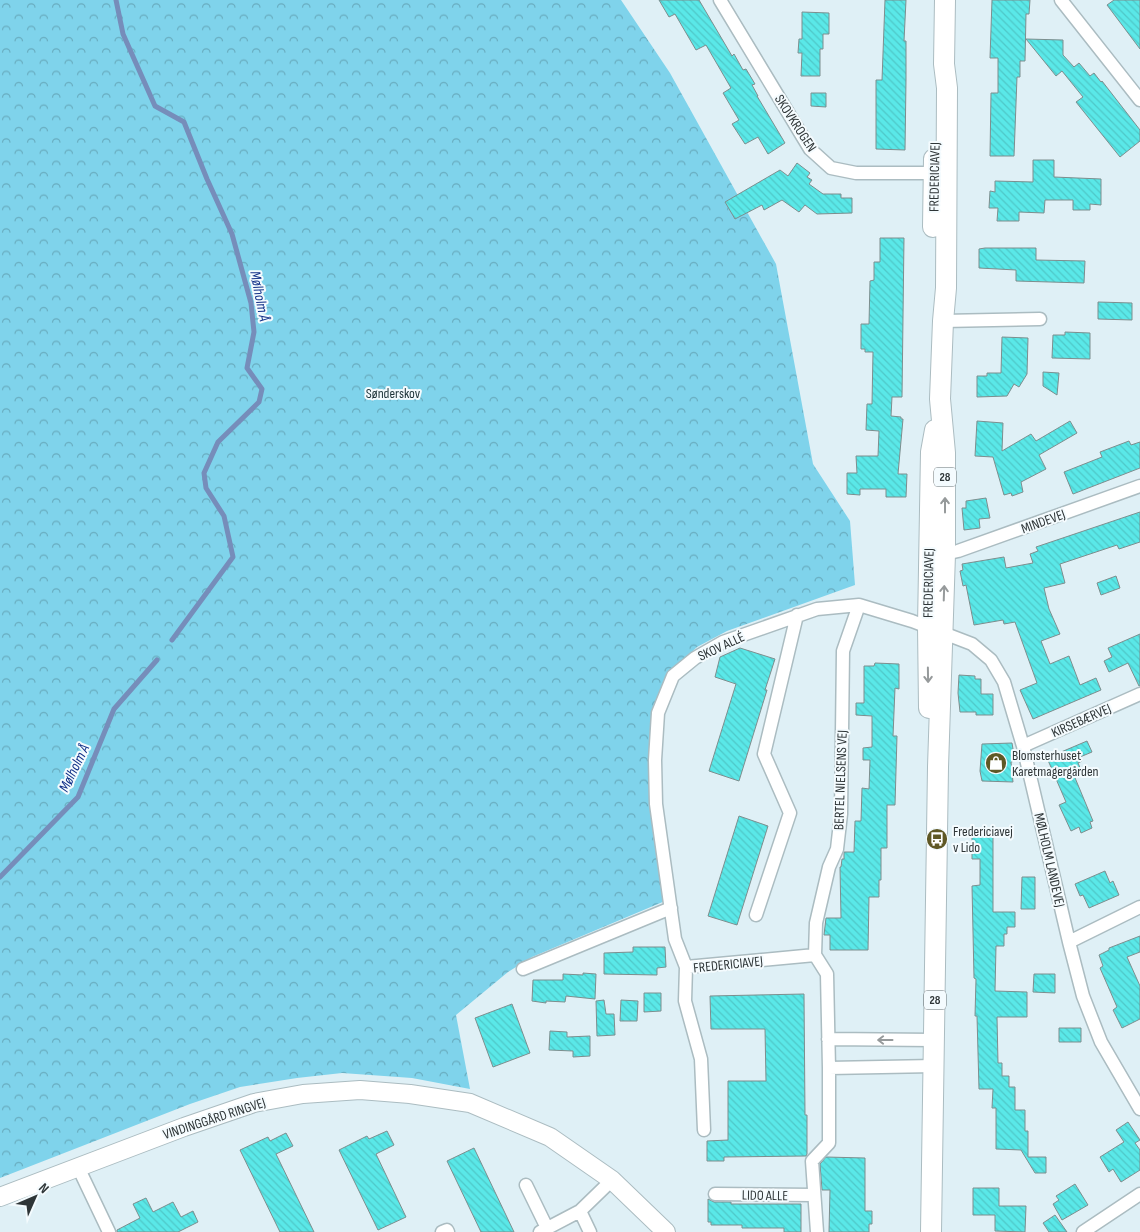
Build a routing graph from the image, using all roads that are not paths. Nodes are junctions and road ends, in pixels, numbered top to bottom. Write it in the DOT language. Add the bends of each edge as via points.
graph roads {
  1 [pos="720,0"];
  2 [pos="945,0"];
  3 [pos="1061,0"];
  4 [pos="1140,100"];
  5 [pos="940,173"];
  6 [pos="1040,319"];
  7 [pos="943,321"];
  8 [pos="940,399"];
  9 [pos="1140,486"];
  10 [pos="945,554"];
  11 [pos="859,605"];
  12 [pos="797,615"];
  13 [pos="935,629"];
  14 [pos="1140,694"];
  15 [pos="1022,746"];
  16 [pos="1140,907"];
  17 [pos="671,908"];
  18 [pos="756,915"];
  19 [pos="1069,942"];
  20 [pos="815,955"];
  21 [pos="686,967"];
  22 [pos="523,969"];
  23 [pos="828,1039"];
  24 [pos="934,1040"];
  25 [pos="934,1066"];
  26 [pos="829,1068"];
  27 [pos="1139,1106"];
  28 [pos="704,1130"];
  29 [pos="78,1167"];
  30 [pos="612,1180"];
  31 [pos="526,1185"];
  32 [pos="715,1194"];
  33 [pos="1140,1194"];
  34 [pos="814,1195"];
  35 [pos="0,1197"];
  36 [pos="580,1211"];
  37 [pos="543,1230"];
  38 [pos="109,1232"];
  39 [pos="442,1232"];
  40 [pos="448,1232"];
  41 [pos="590,1232"];
  42 [pos="666,1232"];
  43 [pos="817,1232"];
  44 [pos="931,1232"];
  45 [pos="1083,1232"];
  1 -- 5 [label="street, SKOVKROGEN" via="810,149 831,168 856,173"];
  2 -- 5 [label="main road, FREDERICIAVEJ / 28" via="947,88"];
  3 -- 4 [label="street"];
  5 -- 7 [label="main road, FREDERICIAVEJ / 28" via="946,288"];
  6 -- 7 [label="street"];
  7 -- 8 [label="main road, FREDERICIAVEJ / 28"];
  10 -- 8 [label="main road, FREDERICIAVEJ / 28, one-way" via="945,452"];
  8 -- 13 [label="main road, FREDERICIAVEJ / 28" via="931,452"];
  9 -- 10 [label="street, MINDEVEJ"];
  13 -- 10 [label="main road, FREDERICIAVEJ / 28, one-way"];
  11 -- 12 [label="street, SKOV ALLÉ" via="817,609"];
  11 -- 13 [label="street, SKOV ALLÉ"];
  11 -- 20 [label="street, BERTEL NIELSENS VEJ" via="843,651 841,814 837,849 829,867 816,923"];
  12 -- 17 [label="street, SKOV ALLÉ" via="723,642 695,658 673,676 658,713 655,760 656,804"];
  12 -- 18 [label="street" via="764,754 790,812"];
  13 -- 15 [label="street, MØLHOLM LANDEVEJ" via="972,644 991,660 1004,682"];
  13 -- 24 [label="main road, FREDERICIAVEJ / 28" via="929,712 938,767"];
  14 -- 15 [label="street, KIRSEBÆRVEJ"];
  15 -- 19 [label="street, MØLHOLM LANDEVEJ"];
  16 -- 19 [label="street"];
  17 -- 21 [label="street, SKOV ALLÉ" via="675,939"];
  17 -- 22 [label="street"];
  19 -- 27 [label="street, MØLHOLM LANDEVEJ" via="1101,1042"];
  20 -- 21 [label="street, FREDERICIAVEJ"];
  20 -- 23 [label="street" via="827,974"];
  21 -- 28 [label="street, FREDERICIAVEJ" via="685,1001 701,1059"];
  24 -- 23 [label="street, one-way"];
  23 -- 26 [label="street"];
  24 -- 25 [label="main road, FREDERICIAVEJ / 28"];
  25 -- 26 [label="street"];
  25 -- 44 [label="main road, FREDERICIAVEJ / 28"];
  26 -- 34 [label="street" via="828,1143 812,1161"];
  29 -- 30 [label="street, VINDINGGÅRD RINGVEJ" via="254,1103 303,1094 360,1090 470,1104 550,1137"];
  29 -- 35 [label="street, VINDINGGÅRD RINGVEJ"];
  29 -- 38 [label="street"];
  30 -- 36 [label="street"];
  30 -- 42 [label="street, VINDINGGÅRD RINGVEJ"];
  31 -- 37 [label="street"];
  32 -- 34 [label="street, LIDO ALLE"];
  33 -- 45 [label="street"];
  34 -- 43 [label="street"];
  36 -- 37 [label="street"];
  36 -- 41 [label="street"];
  39 -- 40 [label="street"];
}
